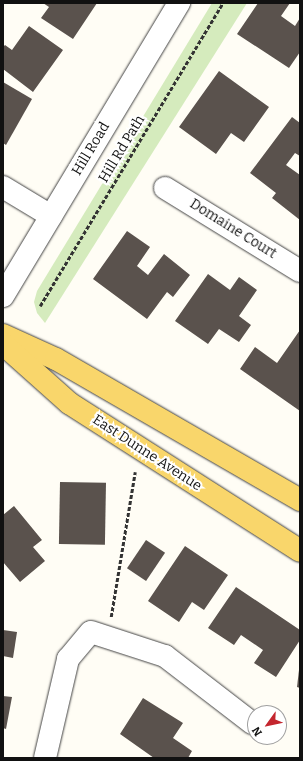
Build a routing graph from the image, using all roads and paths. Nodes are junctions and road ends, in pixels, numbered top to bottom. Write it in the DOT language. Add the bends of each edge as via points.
graph roads {
  1 [pos="179,3"];
  2 [pos="223,3"];
  3 [pos="3,187"];
  4 [pos="165,188"];
  5 [pos="51,216"];
  6 [pos="300,271"];
  7 [pos="3,296"];
  8 [pos="40,306"];
  9 [pos="3,335"];
  10 [pos="3,344"];
  11 [pos="145,453"];
  12 [pos="300,500"];
  13 [pos="300,551"];
  14 [pos="91,632"];
  15 [pos="247,719"];
  16 [pos="45,758"];
  1 -- 5 [label="street, Hill Road"];
  2 -- 8 [label="path, Hill Rd Path"];
  3 -- 5 [label="street"];
  4 -- 6 [label="street, Domaine Court"];
  5 -- 7 [label="street, Hill Road"];
  9 -- 12 [label="main road" via="56,359"];
  10 -- 11 [label="main road, East Dunne Avenue" via="69,403"];
  11 -- 13 [label="main road, East Dunne Avenue"];
  11 -- 14 [label="path" via="135,472 109,625"];
  14 -- 15 [label="street" via="165,656"];
  14 -- 16 [label="street" via="68,659"];
}
